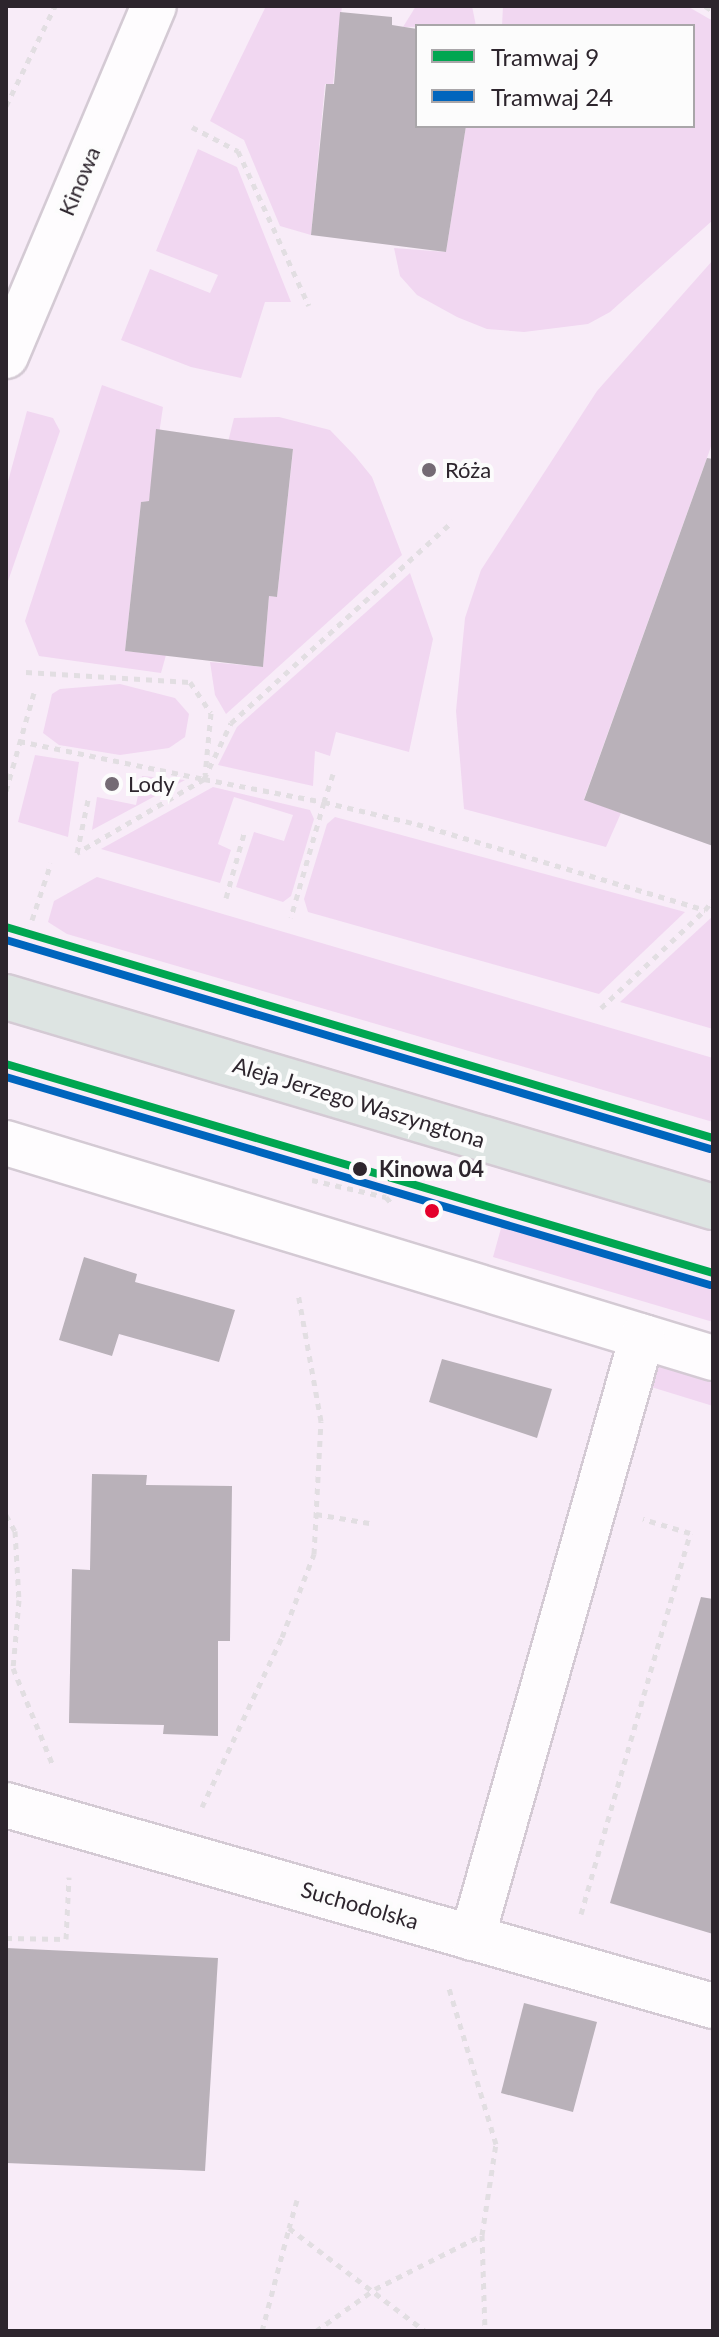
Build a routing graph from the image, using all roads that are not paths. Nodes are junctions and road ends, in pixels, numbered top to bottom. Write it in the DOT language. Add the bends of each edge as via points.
graph roads {
  1 [pos="154,6"];
  2 [pos="6,356"];
  3 [pos="6,997"];
  4 [pos="6,1143"];
  5 [pos="713,1207"];
  6 [pos="642,1337"];
  7 [pos="713,1358"];
  8 [pos="6,1805"];
  9 [pos="459,1953"];
  10 [pos="713,2006"];
  1 -- 2 [label="street, Kinowa"];
  3 -- 5 [label="main road, Aleja Jerzego Waszyngtona"];
  4 -- 6 [label="street"];
  6 -- 7 [label="street"];
  6 -- 9 [label="street"];
  8 -- 9 [label="street, Suchodolska"];
  9 -- 10 [label="street, Suchodolska"];
}
